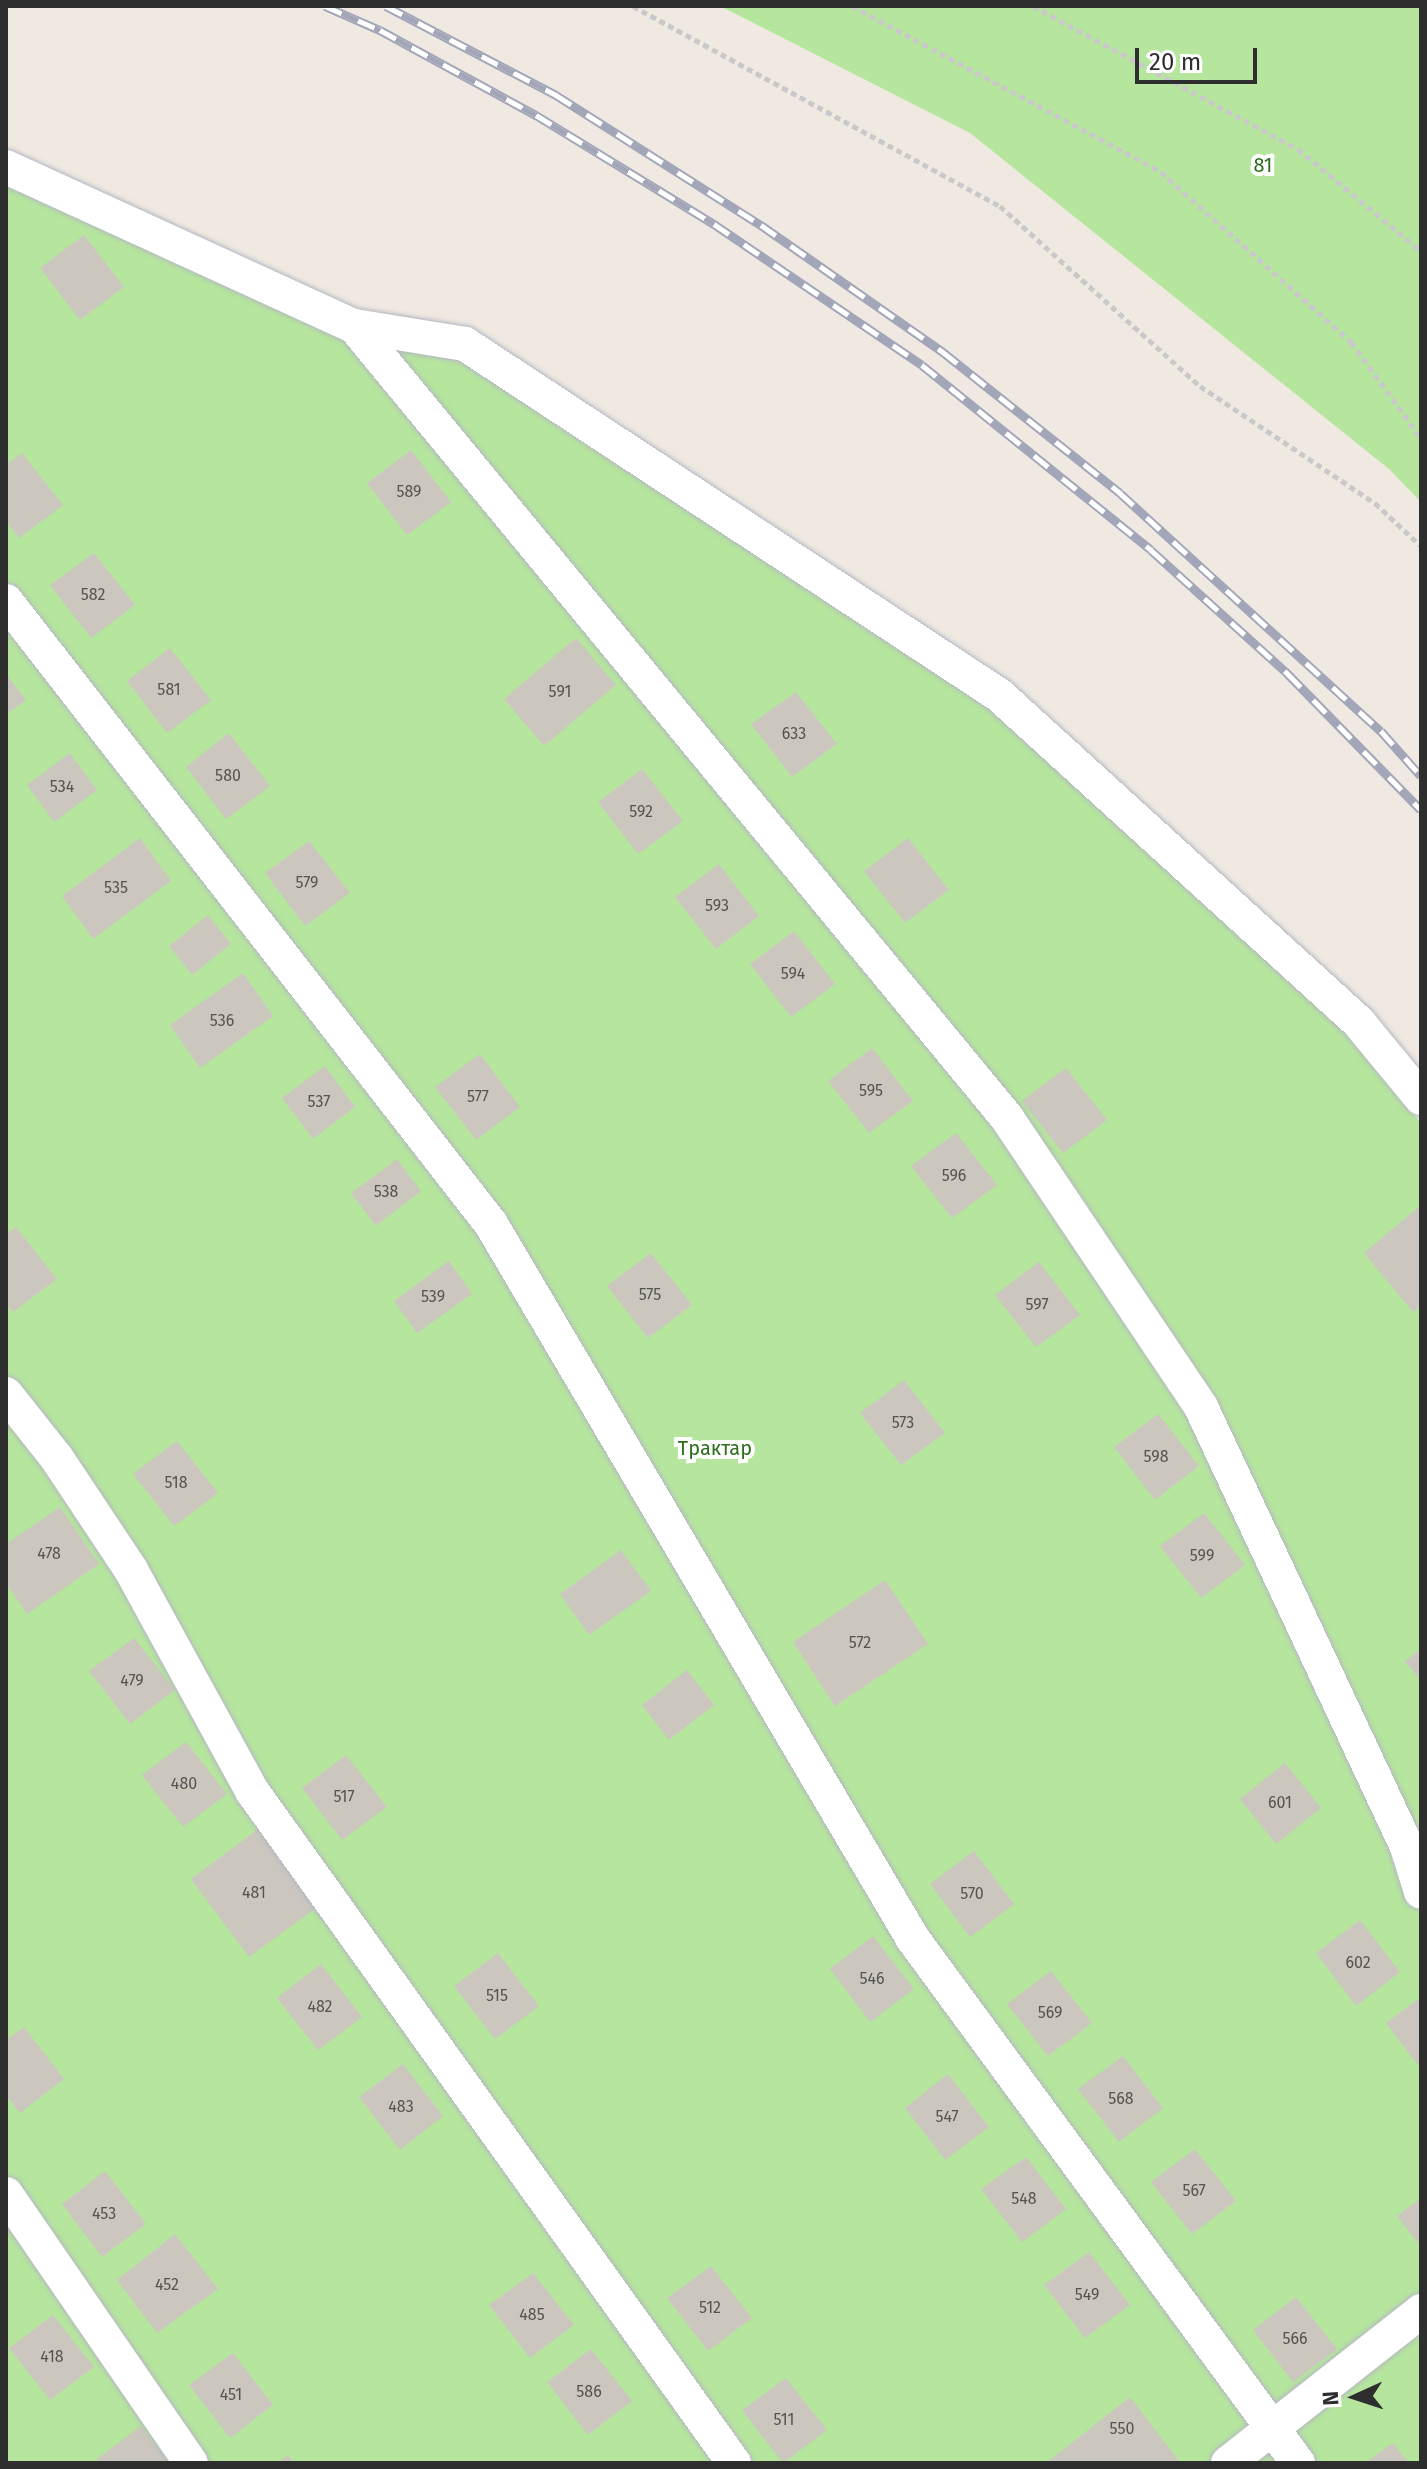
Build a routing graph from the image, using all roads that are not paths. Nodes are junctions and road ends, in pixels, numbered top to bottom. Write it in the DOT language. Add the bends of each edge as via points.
graph roads {
  1 [pos="6,167"];
  2 [pos="354,326"];
  3 [pos="6,601"];
  4 [pos="1421,1098"];
  5 [pos="6,1394"];
  6 [pos="1421,1892"];
  7 [pos="6,2194"];
  8 [pos="1421,2311"];
  9 [pos="1273,2426"];
  10 [pos="191,2463"];
  11 [pos="734,2463"];
  12 [pos="1228,2463"];
  13 [pos="1298,2463"];
  1 -- 2 [label="street"];
  2 -- 4 [label="street" via="465,344 999,695 1360,1024"];
  2 -- 6 [label="street" via="1007,1118 1201,1407 1406,1844"];
  3 -- 9 [label="street" via="491,1224 913,1939"];
  5 -- 11 [label="street" via="56,1457 131,1570 252,1791"];
  7 -- 10 [label="street"];
  8 -- 9 [label="street"];
  9 -- 12 [label="street"];
  9 -- 13 [label="street"];
}
